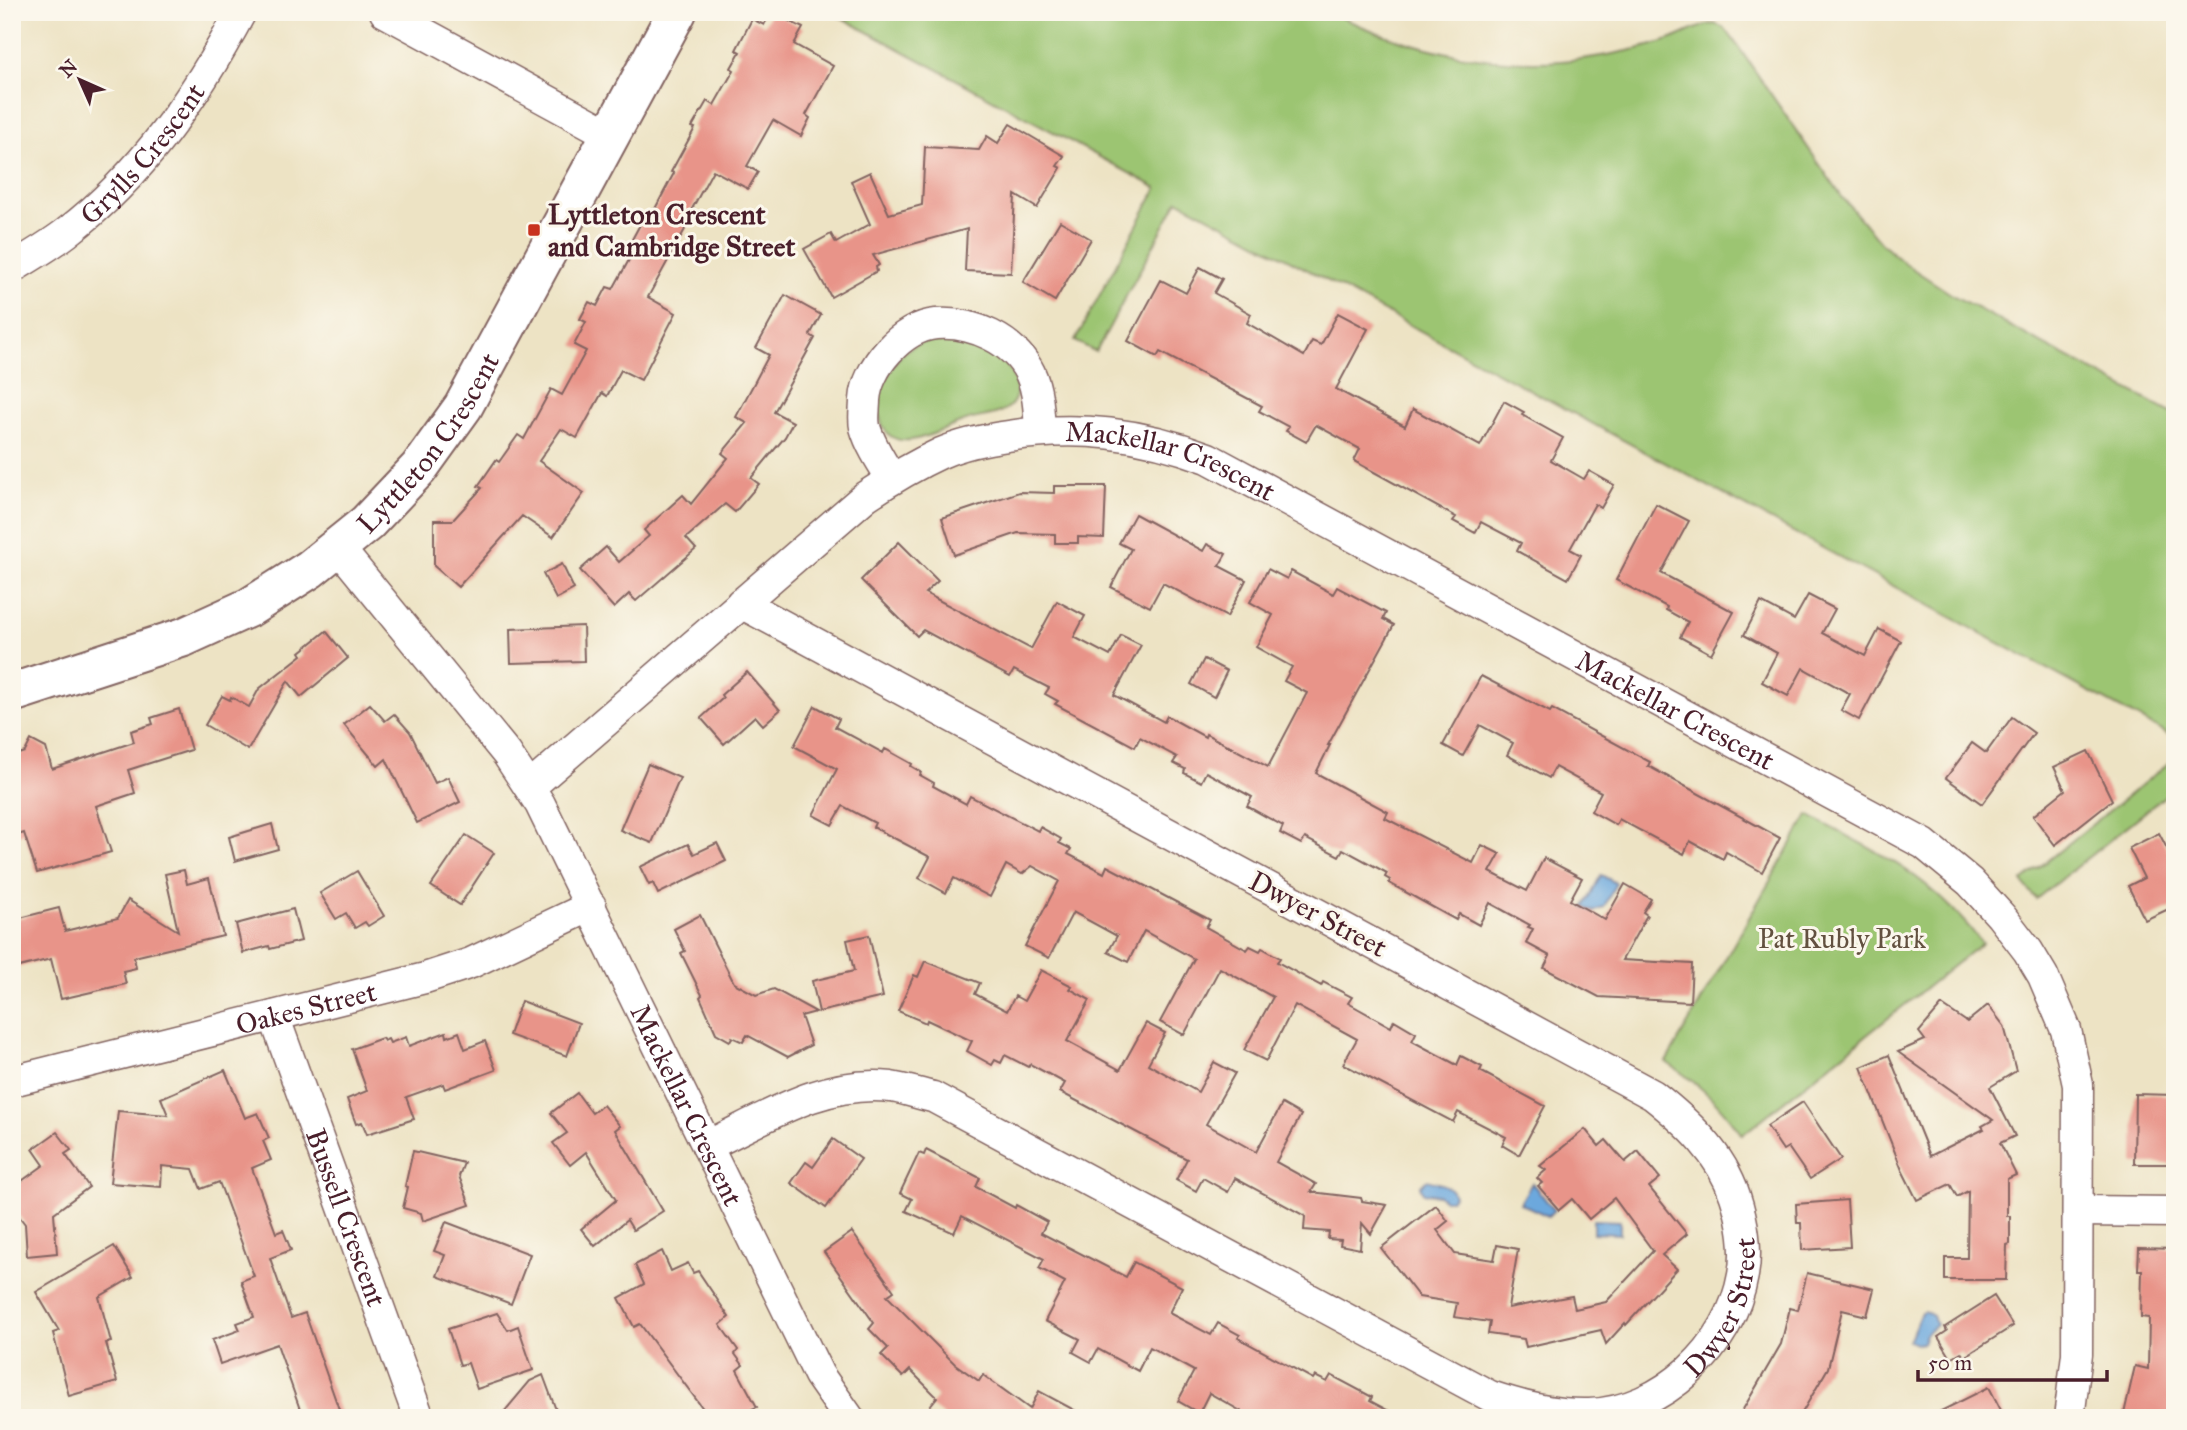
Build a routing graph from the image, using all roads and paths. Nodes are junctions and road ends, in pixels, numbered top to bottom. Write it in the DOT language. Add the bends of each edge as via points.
graph roads {
  1 [pos="241,12"];
  2 [pos="385,12"];
  3 [pos="677,12"];
  4 [pos="611,135"];
  5 [pos="12,268"];
  6 [pos="1040,431"];
  7 [pos="892,479"];
  8 [pos="338,547"];
  9 [pos="741,603"];
  10 [pos="12,693"];
  11 [pos="530,786"];
  12 [pos="591,906"];
  13 [pos="274,1016"];
  14 [pos="12,1082"];
  15 [pos="707,1146"];
  16 [pos="2079,1211"];
  17 [pos="2175,1212"];
  18 [pos="419,1418"];
  19 [pos="849,1418"];
  20 [pos="2068,1418"];
  1 -- 5 [label="street, Grylls Crescent" via="177,118 126,180 66,233"];
  2 -- 4 [label="street"];
  3 -- 4 [label="street, Lyttleton Crescent"];
  4 -- 8 [label="street, Lyttleton Crescent" via="463,407 419,468"];
  6 -- 7 [label="street, Mackellar Crescent" via="981,440 943,452"];
  6 -- 7 [label="street, Mackellar Crescent" via="1031,374 1006,342 970,327 923,327 891,348 869,379 864,425"];
  6 -- 16 [label="street, Mackellar Crescent" via="1124,433 1208,458 1924,844 1992,904 2043,976 2066,1031 2078,1085"];
  7 -- 9 [label="street, Mackellar Crescent"];
  8 -- 10 [label="street, Lyttleton Crescent" via="250,607 184,637"];
  8 -- 11 [label="street, Mackellar Crescent"];
  9 -- 11 [label="street, Mackellar Crescent"];
  9 -- 15 [label="street, Dwyer Street" via="1653,1095 1688,1122 1715,1157 1735,1195 1744,1236 1743,1275 1732,1311 1713,1344 1672,1386 1637,1404 1598,1414 1555,1413 1490,1396 933,1097 891,1087 831,1089"];
  11 -- 12 [label="street, Mackellar Crescent"];
  12 -- 13 [label="street, Oakes Street" via="471,963"];
  12 -- 15 [label="street, Mackellar Crescent"];
  13 -- 14 [label="street, Oakes Street"];
  13 -- 18 [label="street, Bussell Crescent"];
  15 -- 19 [label="street, Mackellar Crescent" via="819,1375"];
  16 -- 17 [label="street"];
  16 -- 20 [label="street, Mackellar Crescent" via="2077,1354"];
}
